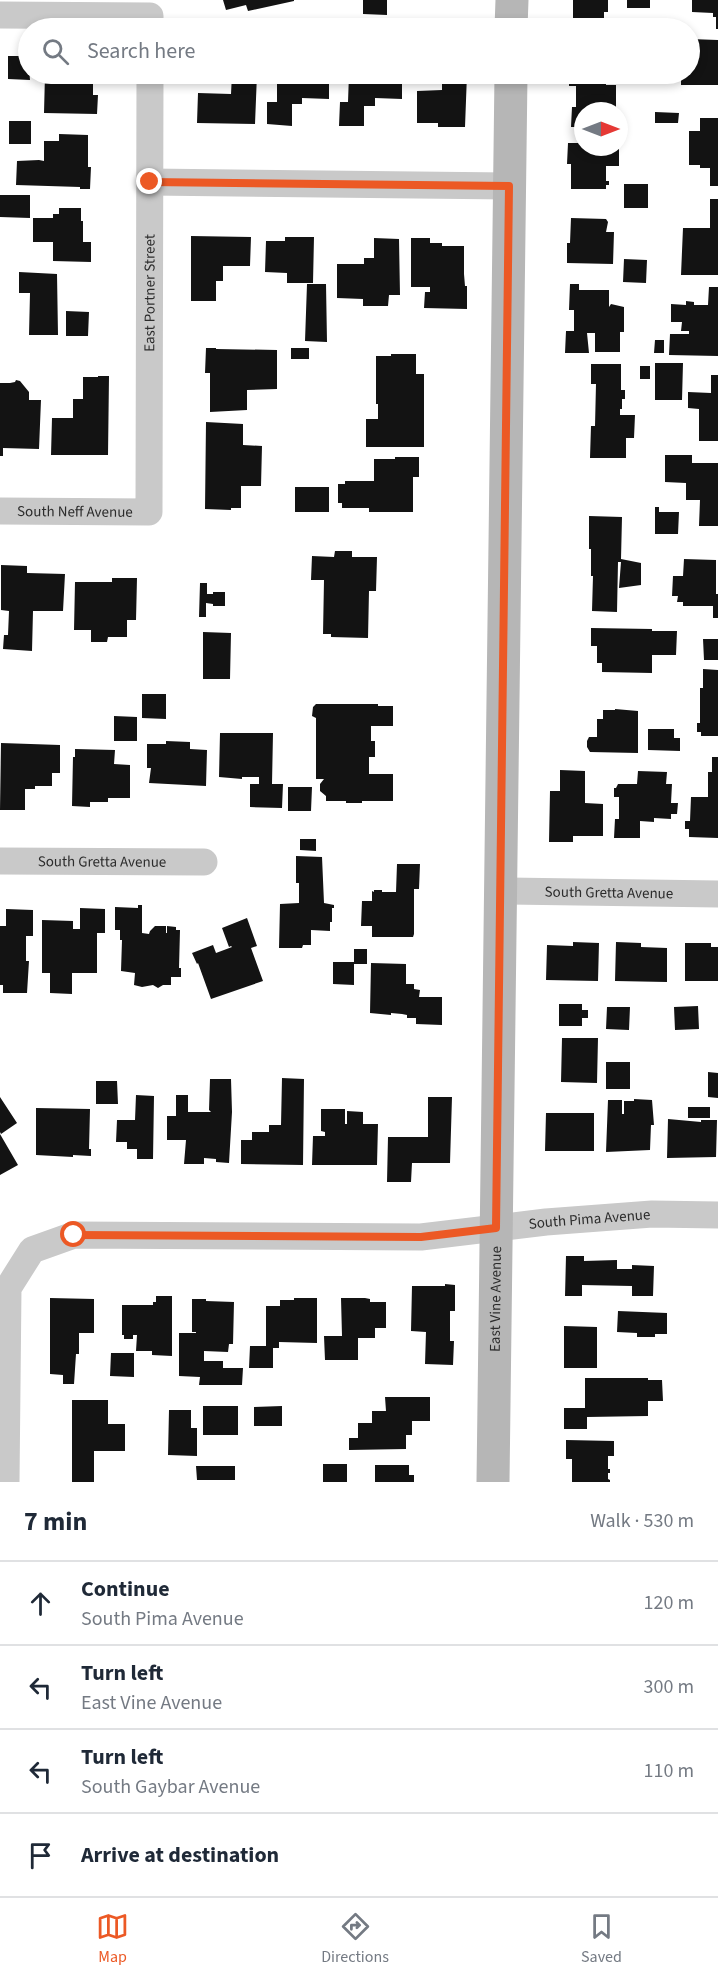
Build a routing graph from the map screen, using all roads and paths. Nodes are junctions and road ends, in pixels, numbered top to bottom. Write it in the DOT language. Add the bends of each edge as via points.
graph roads {
  1 [pos="512,0"];
  2 [pos="0,15"];
  3 [pos="64,18"];
  4 [pos="511,18"];
  5 [pos="150,84"];
  6 [pos="511,84"];
  7 [pos="150,182"];
  8 [pos="509,186"];
  9 [pos="0,512"];
  10 [pos="149,512"];
  11 [pos="0,861"];
  12 [pos="204,862"];
  13 [pos="501,891"];
  14 [pos="718,894"];
  15 [pos="718,1215"];
  16 [pos="496,1228"];
  17 [pos="6,1482"];
  18 [pos="493,1482"];
  1 -- 4 [label="street"];
  2 -- 3 [label="street"];
  5 -- 7 [label="street, East Portner Street"];
  6 -- 8 [label="street, East Vine Avenue"];
  7 -- 8 [label="street"];
  7 -- 10 [label="street, East Portner Street"];
  8 -- 13 [label="street, East Vine Avenue"];
  9 -- 10 [label="street, South Neff Avenue"];
  11 -- 12 [label="street, South Gretta Avenue"];
  13 -- 14 [label="street, South Gretta Avenue"];
  13 -- 16 [label="street, East Vine Avenue"];
  15 -- 16 [label="street, South Pima Avenue" via="652,1214"];
  16 -- 17 [label="street, South Pima Avenue" via="421,1237 74,1235 32,1250 8,1288"];
  16 -- 18 [label="street, East Vine Avenue"];
}
